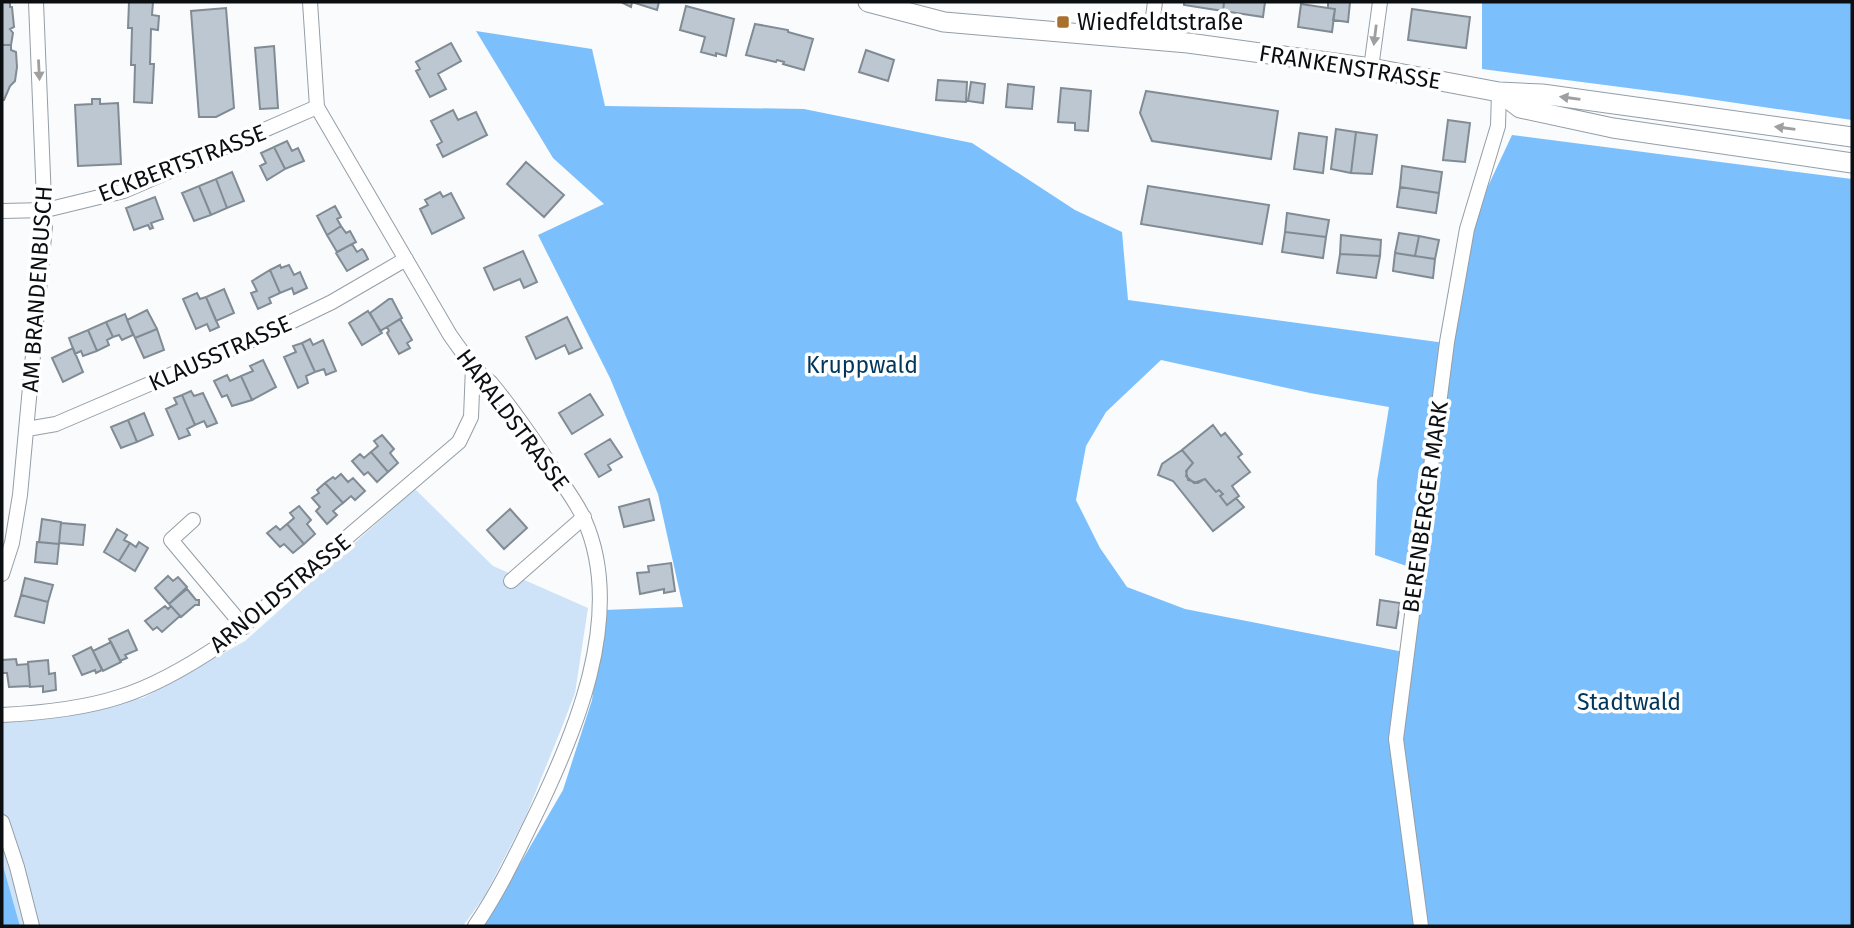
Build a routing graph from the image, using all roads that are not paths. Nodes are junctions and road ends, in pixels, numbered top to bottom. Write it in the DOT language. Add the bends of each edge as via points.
graph roads {
  1 [pos="36,2"];
  2 [pos="310,2"];
  3 [pos="868,2"];
  4 [pos="1155,2"];
  5 [pos="1380,2"];
  6 [pos="1150,39"];
  7 [pos="1371,68"];
  8 [pos="1499,92"];
  9 [pos="317,107"];
  10 [pos="1852,137"];
  11 [pos="1852,163"];
  12 [pos="46,210"];
  13 [pos="2,211"];
  14 [pos="407,259"];
  15 [pos="473,367"];
  16 [pos="27,429"];
  17 [pos="584,517"];
  18 [pos="193,520"];
  19 [pos="2,574"];
  20 [pos="511,581"];
  21 [pos="244,627"];
  22 [pos="2,715"];
  23 [pos="2,822"];
  24 [pos="32,926"];
  25 [pos="474,926"];
  26 [pos="1420,926"];
  1 -- 12 [label="street, AM BRANDENBUSCH, one-way"];
  2 -- 9 [label="street, HARALDSTRASSE"];
  3 -- 6 [label="main road, FRANKENSTRASSE" via="944,22"];
  4 -- 6 [label="street"];
  5 -- 7 [label="street, one-way"];
  6 -- 7 [label="main road, FRANKENSTRASSE"];
  7 -- 8 [label="main road, FRANKENSTRASSE"];
  10 -- 8 [label="main road, FRANKENSTRASSE, one-way" via="1542,93"];
  8 -- 11 [label="main road, FRANKENSTRASSE" via="1520,108 1613,128"];
  8 -- 26 [label="street, BERENBERGER MARK" via="1498,126 1467,229 1447,342 1396,739"];
  9 -- 12 [label="street, ECKBERTSTRASSE" via="124,191"];
  9 -- 14 [label="street, HARALDSTRASSE"];
  12 -- 13 [label="street, ECKBERTSTRASSE"];
  12 -- 16 [label="street, AM BRANDENBUSCH"];
  14 -- 15 [label="street, HARALDSTRASSE"];
  14 -- 16 [label="street, KLAUSSTRASSE" via="266,334 56,424"];
  15 -- 17 [label="street, HARALDSTRASSE" via="521,423"];
  15 -- 21 [label="street, ARNOLDSTRASSE" via="471,417 460,442"];
  16 -- 19 [label="street, AM BRANDENBUSCH" via="17,519"];
  17 -- 20 [label="street"];
  17 -- 25 [label="street, HARALDSTRASSE" via="597,565 600,607 584,695 551,785 499,889"];
  18 -- 21 [label="street" via="171,540"];
  21 -- 22 [label="street, ARNOLDSTRASSE" via="202,657 120,697"];
  23 -- 24 [label="street"];
}
